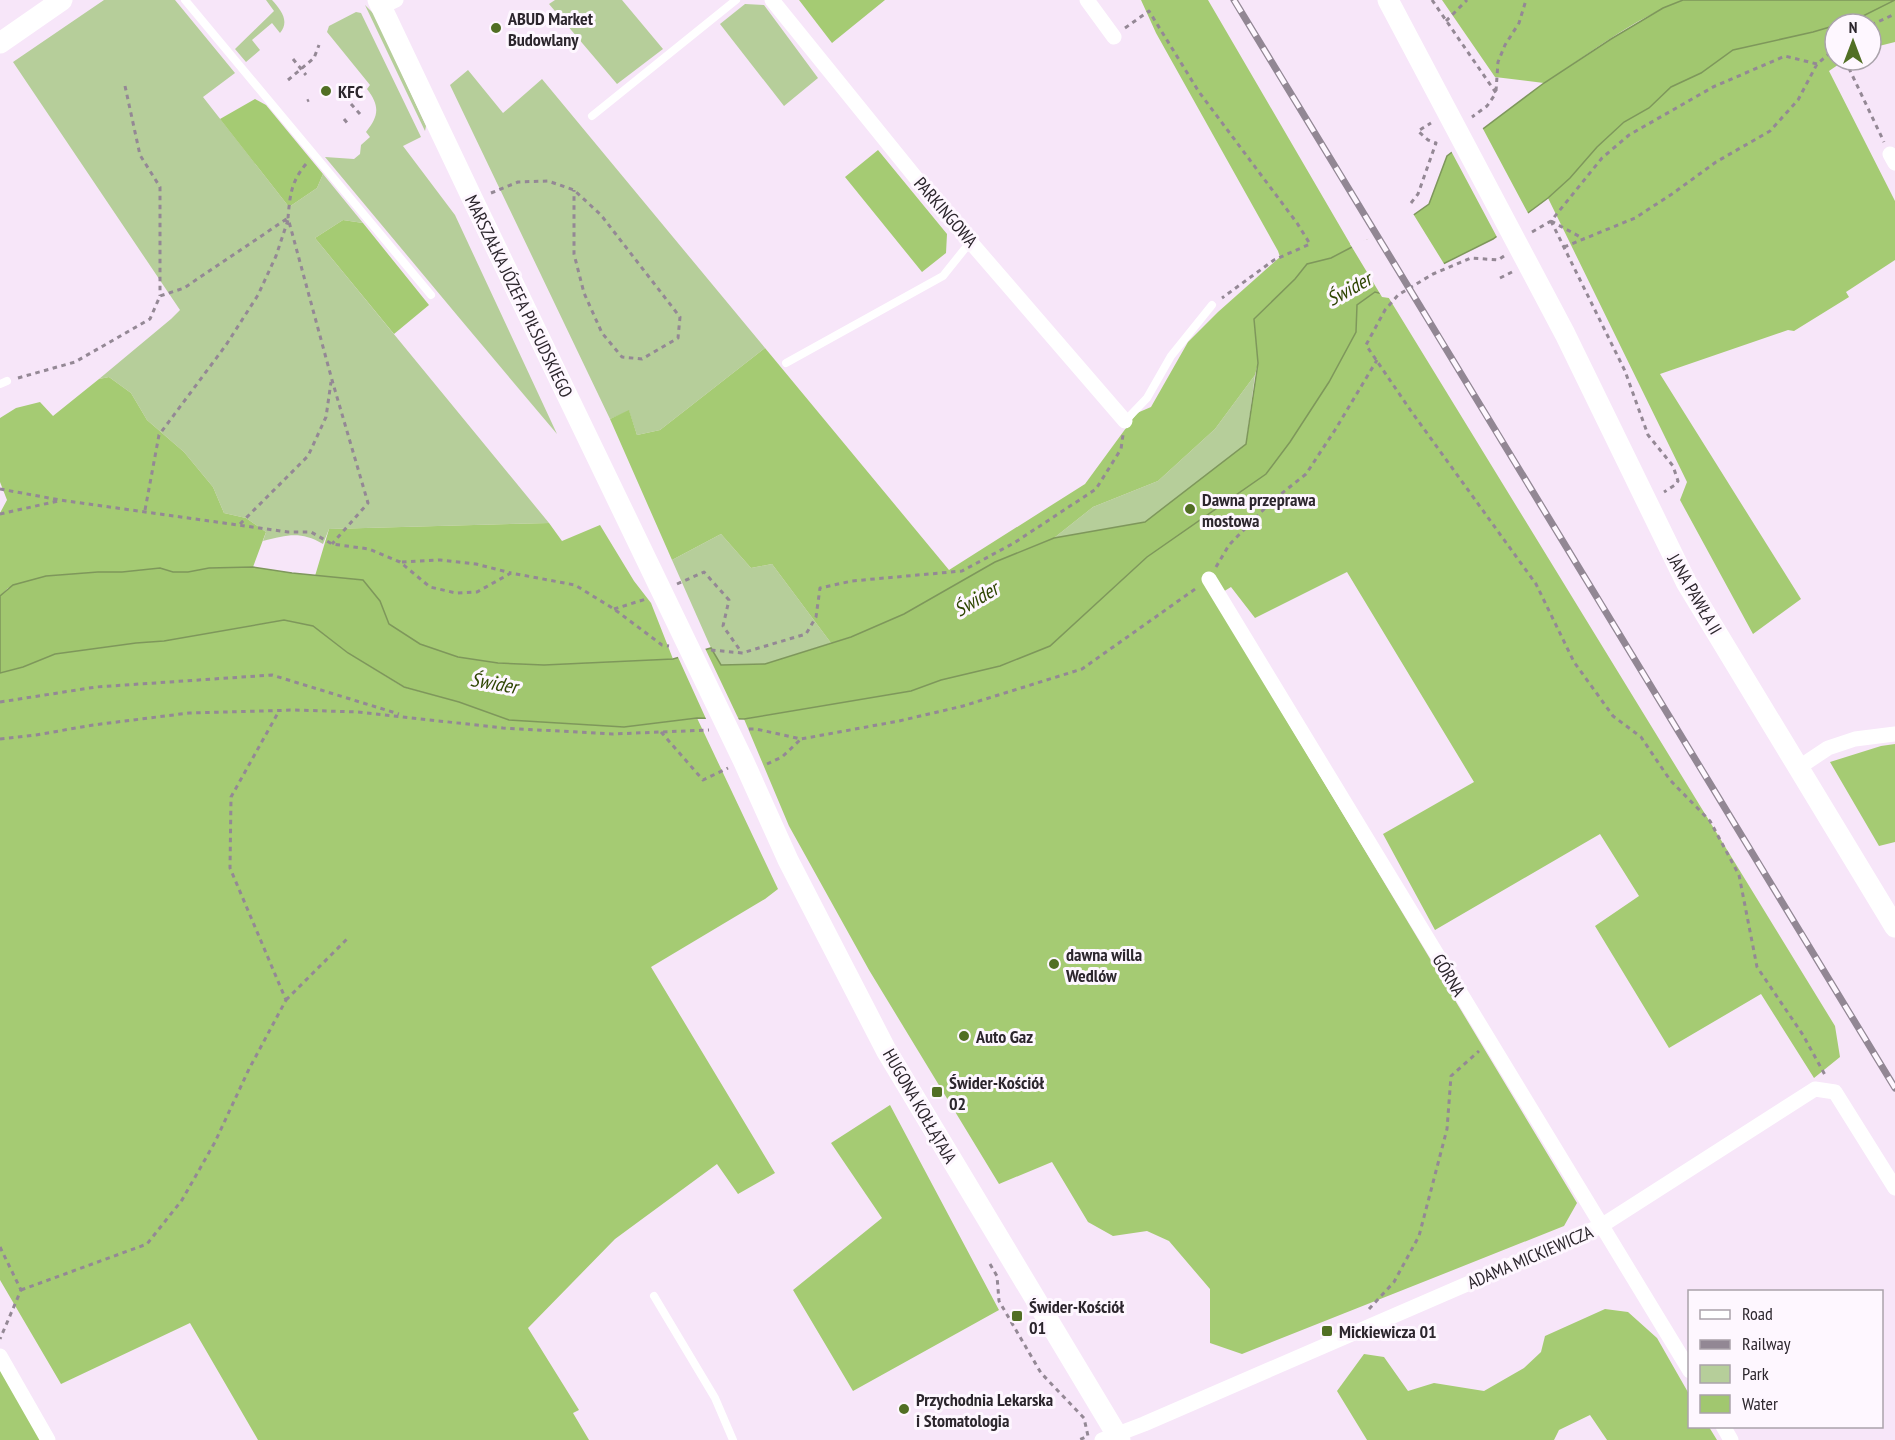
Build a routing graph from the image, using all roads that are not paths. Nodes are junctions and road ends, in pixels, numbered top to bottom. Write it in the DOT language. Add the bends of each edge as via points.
graph roads {
  1 [pos="62,0"];
  2 [pos="185,0"];
  3 [pos="736,0"];
  4 [pos="772,0"];
  5 [pos="1087,0"];
  6 [pos="1388,0"];
  7 [pos="385,2"];
  8 [pos="1114,37"];
  9 [pos="0,43"];
  10 [pos="592,116"];
  11 [pos="971,241"];
  12 [pos="431,295"];
  13 [pos="1212,305"];
  14 [pos="786,363"];
  15 [pos="1125,421"];
  16 [pos="1209,579"];
  17 [pos="1895,734"];
  18 [pos="737,764"];
  19 [pos="1798,768"];
  20 [pos="1895,927"];
  21 [pos="1895,1188"];
  22 [pos="1601,1226"];
  23 [pos="654,1296"];
  24 [pos="0,1356"];
  25 [pos="1688,1369"];
  26 [pos="1113,1438"];
  27 [pos="48,1440"];
  28 [pos="733,1440"];
  1 -- 9 [label="main road"];
  2 -- 12 [label="lane"];
  3 -- 10 [label="lane"];
  4 -- 11 [label="street, PARKINGOWA"];
  5 -- 8 [label="street"];
  6 -- 19 [label="main road, JANA PAWŁA II" via="1565,334 1686,582"];
  7 -- 18 [label="main road, MARSZAŁKA JÓZEFA PIŁSUDSKIEGO" via="472,200 663,591"];
  11 -- 14 [label="lane" via="943,276"];
  11 -- 15 [label="street, PARKINGOWA"];
  13 -- 15 [label="lane" via="1172,356 1147,398"];
  16 -- 22 [label="street, GÓRNA"];
  17 -- 19 [label="street" via="1855,739 1828,748"];
  18 -- 26 [label="main road, HUGONA KOŁŁĄTAJA" via="886,1050"];
  19 -- 20 [label="main road, JANA PAWŁA II"];
  21 -- 22 [label="street, ADAMA MICKIEWICZA" via="1835,1092 1815,1089"];
  22 -- 25 [label="street, GÓRNA"];
  22 -- 26 [label="street, ADAMA MICKIEWICZA"];
  23 -- 28 [label="lane" via="715,1398"];
  24 -- 27 [label="street"];
}
